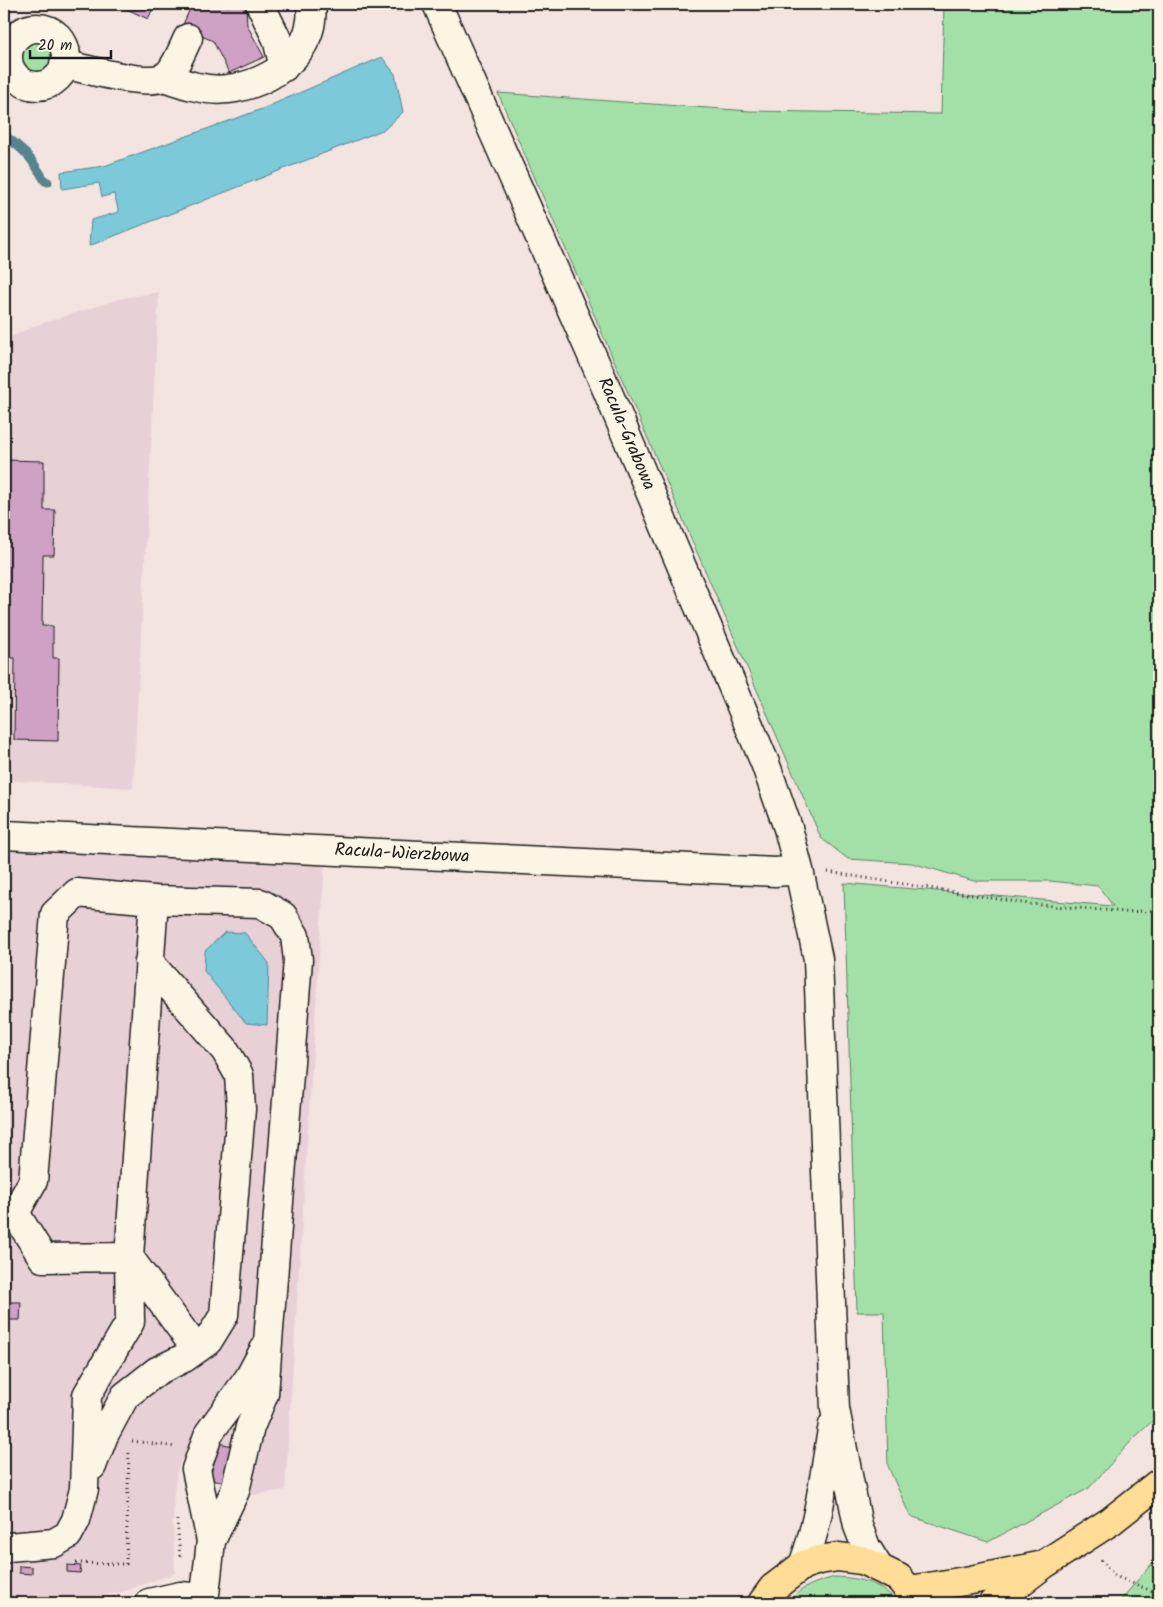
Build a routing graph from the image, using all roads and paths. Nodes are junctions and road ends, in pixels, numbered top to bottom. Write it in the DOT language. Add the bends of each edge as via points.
graph roads {
  1 [pos="260,4"];
  2 [pos="311,4"];
  3 [pos="437,4"];
  4 [pos="188,38"];
  5 [pos="64,64"];
  6 [pos="284,67"];
  7 [pos="7,74"];
  8 [pos="164,77"];
  9 [pos="4,835"];
  10 [pos="800,870"];
  11 [pos="154,900"];
  12 [pos="1159,910"];
  13 [pos="149,962"];
  14 [pos="10,1213"];
  15 [pos="129,1257"];
  16 [pos="268,1342"];
  17 [pos="196,1349"];
  18 [pos="835,1409"];
  19 [pos="203,1450"];
  20 [pos="1159,1482"];
  21 [pos="84,1488"];
  22 [pos="178,1514"];
  23 [pos="1085,1539"];
  24 [pos="211,1541"];
  25 [pos="4,1549"];
  26 [pos="180,1557"];
  27 [pos="66,1563"];
  28 [pos="803,1565"];
  29 [pos="1043,1565"];
  30 [pos="879,1568"];
  31 [pos="1159,1594"];
  32 [pos="914,1597"];
  33 [pos="140,1598"];
  34 [pos="204,1601"];
  35 [pos="84,1603"];
  36 [pos="762,1603"];
  37 [pos="993,1603"];
  1 -- 6 [label="street" via="277,39"];
  2 -- 6 [label="street" via="307,35 300,50"];
  3 -- 10 [label="street, Racula-Grabowa" via="602,376 757,745"];
  4 -- 8 [label="street" via="174,66"];
  5 -- 7 [label="street" via="52,82 43,85 34,86"];
  5 -- 7 [label="street" via="65,48 60,39 44,28 34,28 24,30 10,44"];
  5 -- 8 [label="street" via="111,76 150,80"];
  6 -- 8 [label="street" via="259,81 228,89 194,87"];
  9 -- 10 [label="street, Racula-Wierzbowa" via="765,872"];
  10 -- 12 [label="path" via="1029,904 1126,912"];
  10 -- 18 [label="street, Racula-Grabowa" via="818,959"];
  11 -- 13 [label="street"];
  11 -- 14 [label="street" via="77,893 54,914 33,1182"];
  11 -- 16 [label="street" via="260,903 283,916 295,936 298,960"];
  13 -- 15 [label="street"];
  13 -- 17 [label="street" via="224,1050 239,1076 241,1109 224,1315 208,1341"];
  14 -- 15 [label="street" via="43,1258"];
  15 -- 17 [label="street"];
  15 -- 21 [label="street" via="130,1322 87,1395"];
  16 -- 19 [label="street" via="249,1378 209,1434"];
  16 -- 24 [label="street" via="264,1394 250,1427 235,1492"];
  17 -- 21 [label="street" via="157,1371 125,1396 104,1435"];
  18 -- 28 [label="street" via="819,1502"];
  18 -- 30 [label="street" via="858,1526"];
  19 -- 24 [label="street" via="196,1469"];
  19 -- 27 [label="path" via="130,1441 126,1564"];
  20 -- 23 [label="main road"];
  21 -- 25 [label="street" via="76,1520 68,1535 54,1543"];
  22 -- 26 [label="path"];
  23 -- 29 [label="main road"];
  23 -- 31 [label="path" via="1115,1576"];
  24 -- 34 [label="street"];
  28 -- 30 [label="main road" via="838,1557 862,1560"];
  28 -- 36 [label="main road" via="773,1588"];
  29 -- 32 [label="main road" via="972,1580"];
  29 -- 37 [label="main road"];
  30 -- 32 [label="main road" via="899,1578"];
  33 -- 34 [label="street" via="180,1596"];
  33 -- 35 [label="path"];
}
